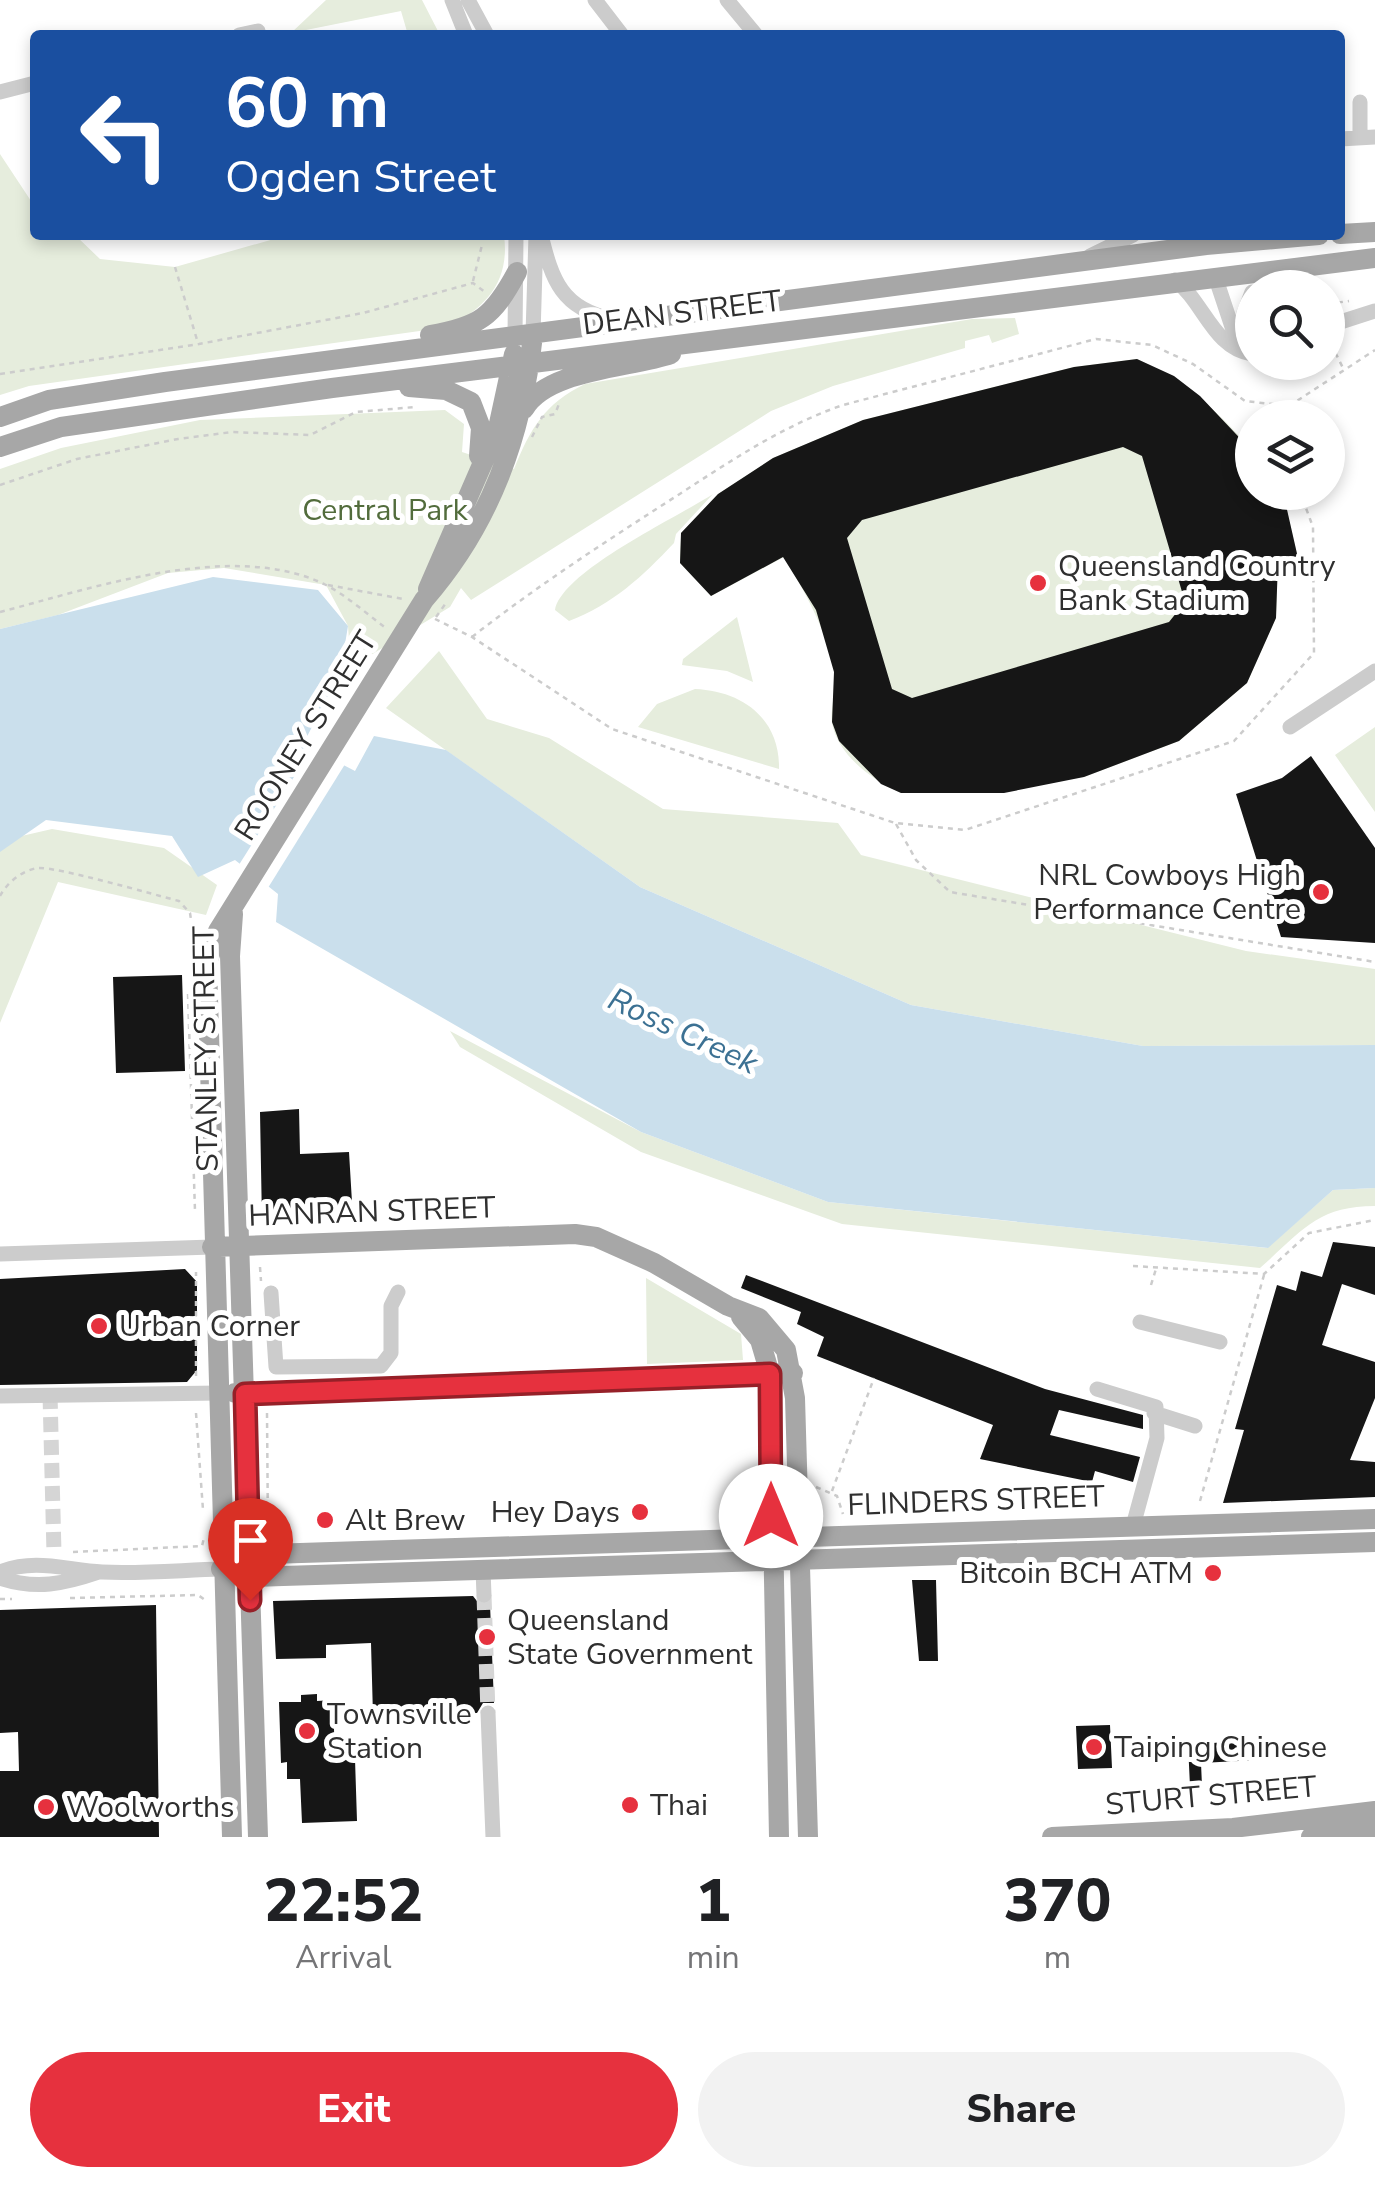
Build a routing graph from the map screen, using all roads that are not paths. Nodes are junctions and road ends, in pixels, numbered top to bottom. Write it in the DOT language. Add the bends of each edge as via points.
graph roads {
  1 [pos="452,0"];
  2 [pos="468,0"];
  3 [pos="595,0"];
  4 [pos="727,0"];
  5 [pos="464,30"];
  6 [pos="484,30"];
  7 [pos="618,30"];
  8 [pos="752,30"];
  9 [pos="30,85"];
  10 [pos="0,92"];
  11 [pos="1360,102"];
  12 [pos="1367,138"];
  13 [pos="1375,232"];
  14 [pos="1345,234"];
  15 [pos="516,240"];
  16 [pos="538,240"];
  17 [pos="540,240"];
  18 [pos="1123,240"];
  19 [pos="1233,240"];
  20 [pos="1240,240"];
  21 [pos="1190,245"];
  22 [pos="1375,258"];
  23 [pos="1068,266"];
  24 [pos="1292,268"];
  25 [pos="1289,270"];
  26 [pos="517,272"];
  27 [pos="1222,273"];
  28 [pos="1167,281"];
  29 [pos="1375,311"];
  30 [pos="647,320"];
  31 [pos="1345,321"];
  32 [pos="1235,331"];
  33 [pos="524,336"];
  34 [pos="720,338"];
  35 [pos="1235,348"];
  36 [pos="361,356"];
  37 [pos="522,364"];
  38 [pos="332,388"];
  39 [pos="524,410"];
  40 [pos="0,417"];
  41 [pos="0,448"];
  42 [pos="471,492"];
  43 [pos="421,606"];
  44 [pos="1375,672"];
  45 [pos="1290,727"];
  46 [pos="237,903"];
  47 [pos="206,976"];
  48 [pos="231,977"];
  49 [pos="212,1247"];
  50 [pos="240,1247"];
  51 [pos="0,1254"];
  52 [pos="271,1294"];
  53 [pos="728,1306"];
  54 [pos="1140,1322"];
  55 [pos="1220,1342"];
  56 [pos="381,1366"];
  57 [pos="793,1373"];
  58 [pos="770,1374"];
  59 [pos="1097,1389"];
  60 [pos="220,1393"];
  61 [pos="245,1394"];
  62 [pos="0,1396"];
  63 [pos="1155,1410"];
  64 [pos="1195,1426"];
  65 [pos="1375,1519"];
  66 [pos="1134,1526"];
  67 [pos="798,1536"];
  68 [pos="772,1538"];
  69 [pos="1375,1542"];
  70 [pos="250,1554"];
  71 [pos="798,1559"];
  72 [pos="772,1561"];
  73 [pos="221,1568"];
  74 [pos="483,1570"];
  75 [pos="0,1575"];
  76 [pos="250,1577"];
  77 [pos="484,1595"];
  78 [pos="488,1713"];
  79 [pos="1375,1810"];
  80 [pos="1375,1829"];
  81 [pos="232,1837"];
  82 [pos="258,1837"];
  83 [pos="493,1837"];
  84 [pos="779,1837"];
  85 [pos="808,1837"];
  86 [pos="1052,1837"];
  87 [pos="1311,1837"];
  1 -- 5 [label="street"];
  2 -- 6 [label="street"];
  3 -- 7 [label="street"];
  4 -- 8 [label="street"];
  9 -- 10 [label="street"];
  11 -- 12 [label="street"];
  13 -- 14 [label="main road"];
  15 -- 26 [label="street, ROONEY STREET"];
  16 -- 33 [label="street, ROONEY STREET"];
  17 -- 30 [label="street" via="554,285 572,304 604,318"];
  18 -- 23 [label="street"];
  19 -- 21 [label="main road, DEAN STREET"];
  20 -- 27 [label="main road" via="1223,251"];
  21 -- 23 [label="main road, DEAN STREET"];
  21 -- 27 [label="main road"];
  21 -- 28 [label="main road"];
  22 -- 24 [label="main road, DEAN STREET"];
  23 -- 30 [label="main road, DEAN STREET"];
  24 -- 25 [label="street"];
  24 -- 27 [label="main road, DEAN STREET"];
  26 -- 33 [label="street, ROONEY STREET"];
  26 -- 36 [label="main road" via="478,324"];
  27 -- 28 [label="main road, DEAN STREET"];
  27 -- 32 [label="street"];
  28 -- 34 [label="main road, DEAN STREET"];
  28 -- 35 [label="street" via="1193,295"];
  29 -- 31 [label="street"];
  30 -- 33 [label="main road, DEAN STREET"];
  33 -- 36 [label="main road, DEAN STREET"];
  33 -- 37 [label="main road, ROONEY STREET"];
  34 -- 37 [label="main road, DEAN STREET"];
  34 -- 39 [label="main road" via="558,384 536,394"];
  36 -- 40 [label="main road, DEAN STREET" via="50,400"];
  37 -- 38 [label="main road, DEAN STREET"];
  37 -- 39 [label="main road, ROONEY STREET"];
  37 -- 42 [label="main road, ROONEY STREET"];
  38 -- 41 [label="main road, DEAN STREET" via="60,427"];
  38 -- 42 [label="main road" via="436,388 468,399 482,437"];
  39 -- 43 [label="main road, ROONEY STREET" via="480,521"];
  42 -- 43 [label="main road, ROONEY STREET"];
  43 -- 46 [label="main road, ROONEY STREET"];
  44 -- 45 [label="street"];
  46 -- 47 [label="main road, STANLEY STREET" via="215,936"];
  46 -- 48 [label="main road, STANLEY STREET" via="230,927"];
  47 -- 48 [label="main road" via="218,966"];
  47 -- 49 [label="main road, STANLEY STREET"];
  48 -- 50 [label="main road, STANLEY STREET"];
  49 -- 50 [label="main road, HANRAN STREET"];
  49 -- 51 [label="street, HANRAN STREET"];
  49 -- 60 [label="main road, STANLEY STREET"];
  50 -- 53 [label="main road, HANRAN STREET" via="575,1234 654,1263"];
  50 -- 61 [label="main road, STANLEY STREET"];
  52 -- 56 [label="street" via="276,1367"];
  53 -- 57 [label="main road, HANRAN STREET" via="766,1324"];
  53 -- 58 [label="main road, HANRAN STREET" via="755,1331"];
  54 -- 55 [label="street"];
  57 -- 58 [label="main road"];
  57 -- 67 [label="main road"];
  58 -- 61 [label="main road"];
  58 -- 68 [label="main road"];
  59 -- 63 [label="street"];
  60 -- 61 [label="main road"];
  60 -- 62 [label="street"];
  60 -- 73 [label="main road, STANLEY STREET"];
  61 -- 70 [label="main road, STANLEY STREET"];
  63 -- 64 [label="street"];
  63 -- 66 [label="street" via="1157,1438"];
  65 -- 66 [label="main road, FLINDERS STREET"];
  66 -- 67 [label="main road, FLINDERS STREET"];
  67 -- 68 [label="main road, FLINDERS STREET"];
  67 -- 71 [label="main road"];
  68 -- 70 [label="main road, FLINDERS STREET"];
  68 -- 72 [label="main road"];
  69 -- 71 [label="main road, FLINDERS STREET"];
  70 -- 73 [label="main road, FLINDERS STREET"];
  70 -- 76 [label="main road, STANLEY STREET"];
  71 -- 72 [label="main road, FLINDERS STREET"];
  71 -- 85 [label="main road"];
  72 -- 74 [label="main road, FLINDERS STREET"];
  72 -- 84 [label="main road"];
  73 -- 75 [label="street, FLINDERS STREET" via="99,1572 58,1586 18,1584"];
  73 -- 76 [label="main road, FLINDERS STREET"];
  73 -- 81 [label="main road, STANLEY STREET"];
  74 -- 76 [label="main road, FLINDERS STREET"];
  74 -- 77 [label="street"];
  76 -- 82 [label="main road, STANLEY STREET"];
  78 -- 83 [label="street"];
  79 -- 86 [label="main road, STURT STREET" via="1233,1828"];
  80 -- 87 [label="main road, STURT STREET"];
}
